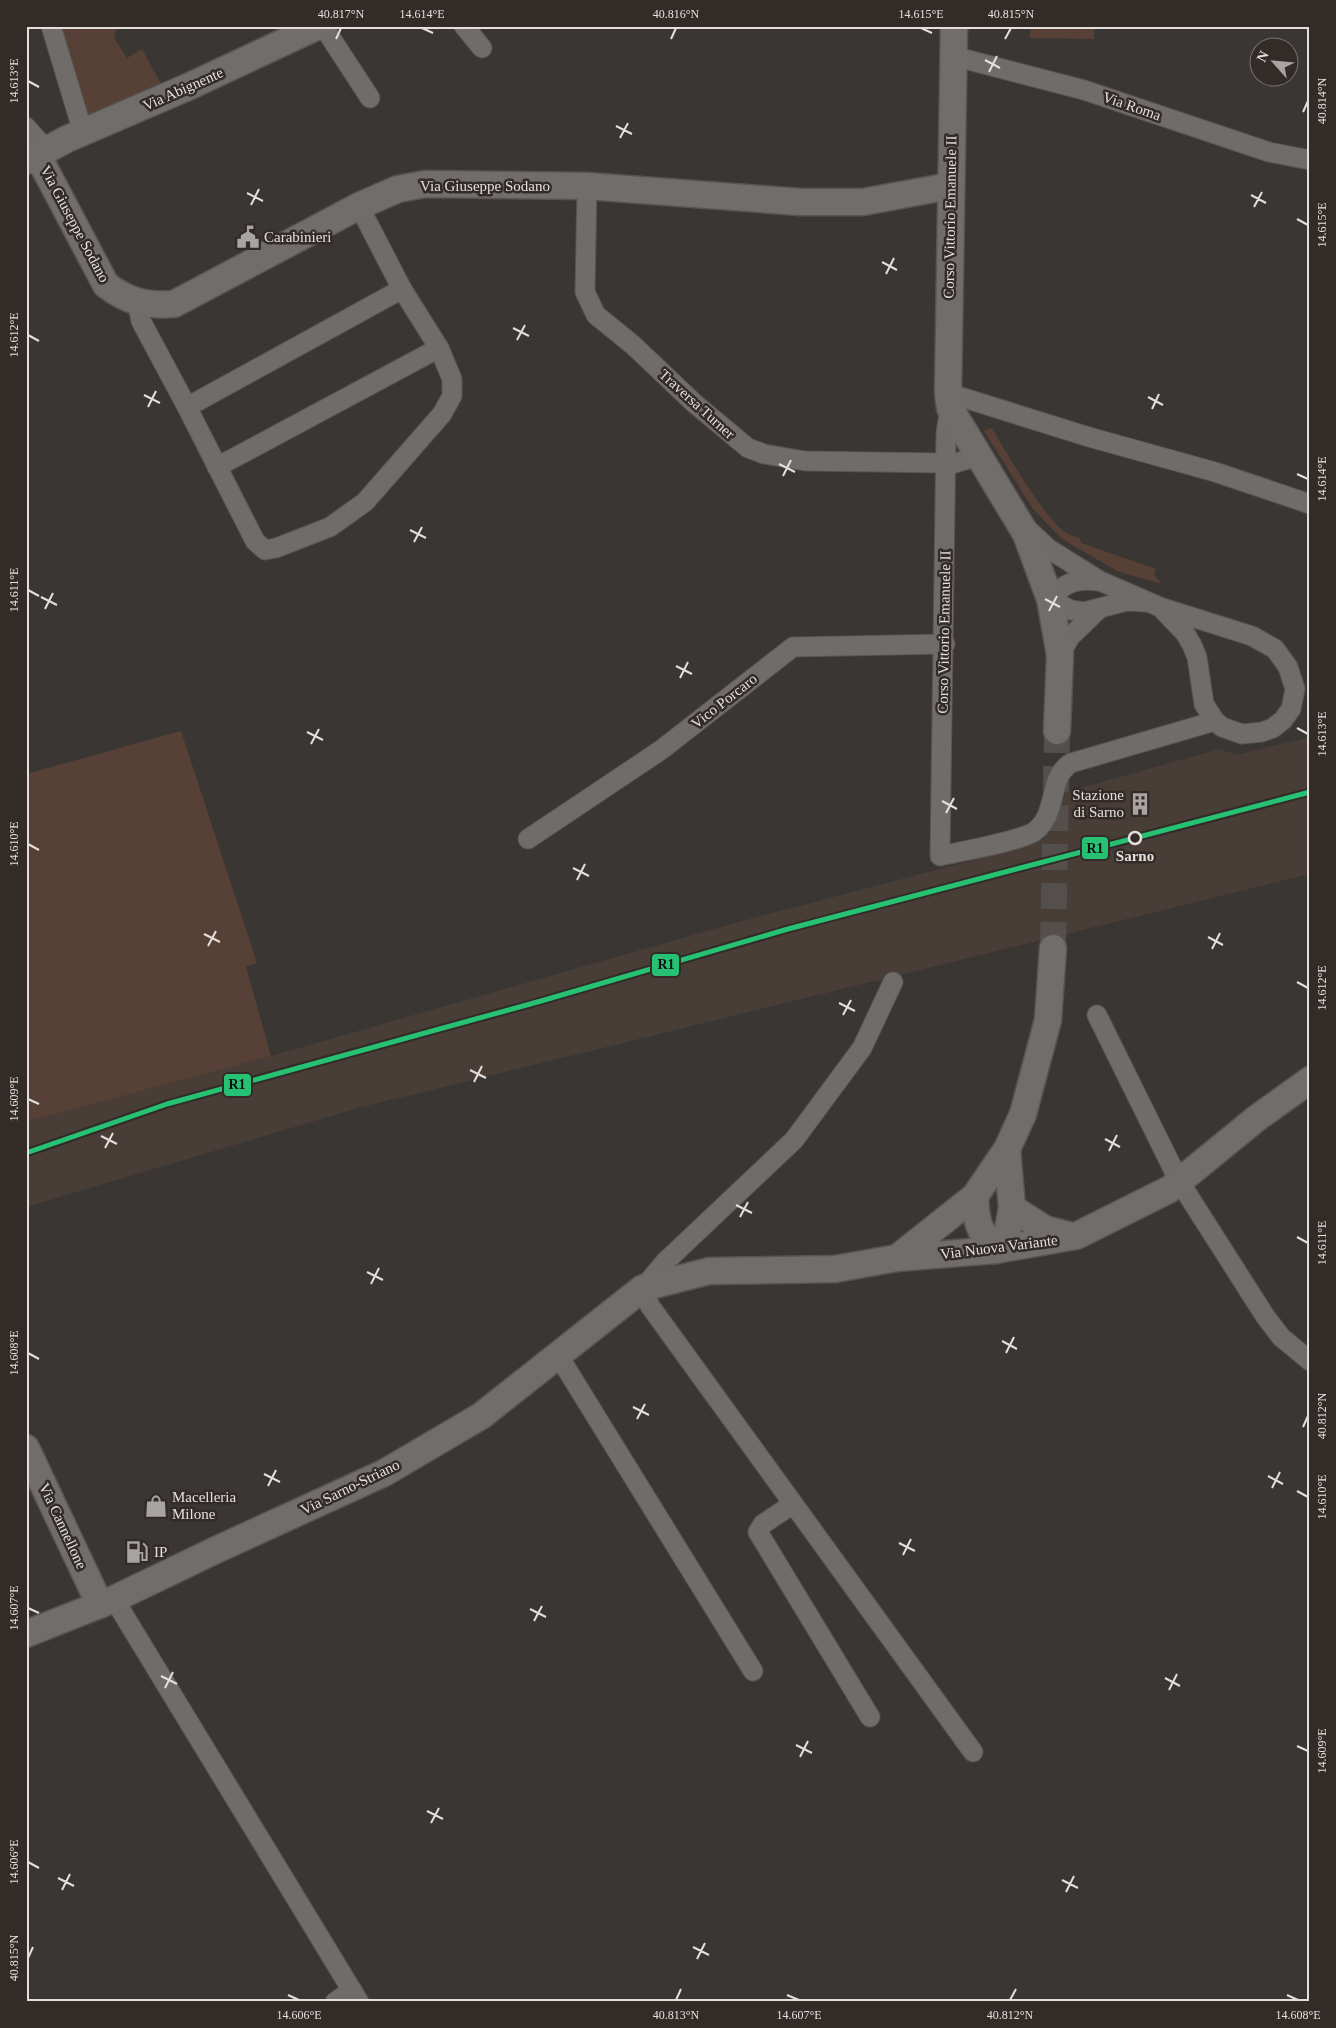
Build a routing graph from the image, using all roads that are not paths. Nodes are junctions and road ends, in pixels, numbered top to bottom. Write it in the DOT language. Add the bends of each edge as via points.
graph roads {
  1 [pos="51,26"];
  2 [pos="318,26"];
  3 [pos="323,26"];
  4 [pos="464,26"];
  5 [pos="954,26"];
  6 [pos="482,48"];
  7 [pos="953,56"];
  8 [pos="370,98"];
  9 [pos="26,127"];
  10 [pos="83,132"];
  11 [pos="37,155"];
  12 [pos="1310,160"];
  13 [pos="587,186"];
  14 [pos="950,186"];
  15 [pos="359,206"];
  16 [pos="402,289"];
  17 [pos="137,302"];
  18 [pos="439,348"];
  19 [pos="949,401"];
  20 [pos="187,406"];
  21 [pos="979,456"];
  22 [pos="945,465"];
  23 [pos="217,467"];
  24 [pos="1310,504"];
  25 [pos="1018,521"];
  26 [pos="1100,581"];
  27 [pos="1050,599"];
  28 [pos="1155,605"];
  29 [pos="1098,610"];
  30 [pos="945,644"];
  31 [pos="1060,655"];
  32 [pos="1215,721"];
  33 [pos="1057,731"];
  34 [pos="528,839"];
  35 [pos="1053,948"];
  36 [pos="893,982"];
  37 [pos="1097,1015"];
  38 [pos="1310,1080"];
  39 [pos="1006,1149"];
  40 [pos="1179,1181"];
  41 [pos="975,1196"];
  42 [pos="1012,1208"];
  43 [pos="1076,1236"];
  44 [pos="996,1250"];
  45 [pos="897,1258"];
  46 [pos="643,1288"];
  47 [pos="558,1355"];
  48 [pos="1310,1361"];
  49 [pos="26,1448"];
  50 [pos="793,1504"];
  51 [pos="107,1602"];
  52 [pos="26,1634"];
  53 [pos="753,1671"];
  54 [pos="870,1717"];
  55 [pos="972,1752"];
  56 [pos="355,1996"];
  57 [pos="335,2002"];
  1 -- 10 [label="street"];
  2 -- 10 [label="street, Via Abignente"];
  3 -- 8 [label="street"];
  4 -- 6 [label="street"];
  5 -- 7 [label="street, Corso Vittorio Emanuele II"];
  7 -- 12 [label="street, Via Roma" via="1084,90 1269,152"];
  7 -- 14 [label="street, Corso Vittorio Emanuele II"];
  9 -- 11 [label="street"];
  10 -- 11 [label="street, Via Abignente"];
  11 -- 17 [label="street, Via Giuseppe Sodano" via="106,285 122,297"];
  13 -- 14 [label="street, Via Giuseppe Sodano" via="727,198 864,202"];
  13 -- 15 [label="street, Via Giuseppe Sodano" via="425,184 398,189"];
  13 -- 22 [label="street, Traversa Turner" via="585,292 596,315 748,448 805,461"];
  14 -- 19 [label="street, Corso Vittorio Emanuele II"];
  15 -- 16 [label="street"];
  15 -- 17 [label="street, Via Giuseppe Sodano" via="174,304"];
  16 -- 18 [label="street"];
  16 -- 20 [label="street"];
  17 -- 20 [label="street" via="140,321"];
  18 -- 23 [label="street"];
  18 -- 23 [label="street" via="452,379 452,396 442,414 365,502 330,527 265,550 254,541"];
  19 -- 21 [label="street"];
  19 -- 22 [label="street, Corso Vittorio Emanuele II"];
  19 -- 24 [label="street" via="1215,472"];
  20 -- 23 [label="street"];
  21 -- 22 [label="street, Traversa Turner"];
  21 -- 25 [label="street"];
  22 -- 30 [label="street, Corso Vittorio Emanuele II"];
  25 -- 26 [label="street" via="1049,549"];
  25 -- 27 [label="street" via="1032,548"];
  26 -- 27 [label="street" via="1072,581"];
  26 -- 28 [label="street"];
  27 -- 29 [label="street" via="1071,610"];
  27 -- 31 [label="street"];
  28 -- 29 [label="street" via="1127,601"];
  28 -- 32 [label="street" via="1185,633 1192,645 1204,704"];
  28 -- 32 [label="street" via="1264,642 1275,649 1288,667 1294,699 1283,720 1273,728 1242,734"];
  29 -- 31 [label="street" via="1070,637"];
  30 -- 32 [label="street, Corso Vittorio Emanuele II" via="940,856 1023,836 1039,828 1049,811 1057,777 1071,763"];
  30 -- 34 [label="street, Vico Porcaro" via="793,647 660,750"];
  31 -- 33 [label="street"];
  35 -- 39 [label="street" via="1048,1020 1022,1114"];
  36 -- 46 [label="street" via="862,1048 794,1140 665,1262"];
  37 -- 40 [label="street"];
  38 -- 40 [label="street, Via Nuova Variante"];
  39 -- 41 [label="street"];
  39 -- 42 [label="street"];
  40 -- 43 [label="street, Via Nuova Variante" via="1170,1189"];
  40 -- 48 [label="street" via="1281,1337"];
  41 -- 44 [label="street" via="976,1222 985,1239"];
  41 -- 45 [label="street"];
  42 -- 43 [label="street" via="1045,1229"];
  42 -- 44 [label="street" via="1007,1234"];
  43 -- 44 [label="street, Via Nuova Variante"];
  44 -- 45 [label="street, Via Nuova Variante"];
  45 -- 46 [label="street, Via Nuova Variante" via="834,1269 708,1271"];
  46 -- 47 [label="street, Via Sarno-Striano"];
  46 -- 50 [label="street" via="650,1306"];
  47 -- 51 [label="street, Via Sarno-Striano" via="481,1416 384,1473"];
  47 -- 53 [label="street"];
  49 -- 51 [label="street, Via Cannellone"];
  50 -- 54 [label="street" via="763,1524 758,1532"];
  50 -- 55 [label="street"];
  51 -- 52 [label="street, Via Sarno-Striano"];
  51 -- 56 [label="street"];
  56 -- 57 [label="street"];
}
